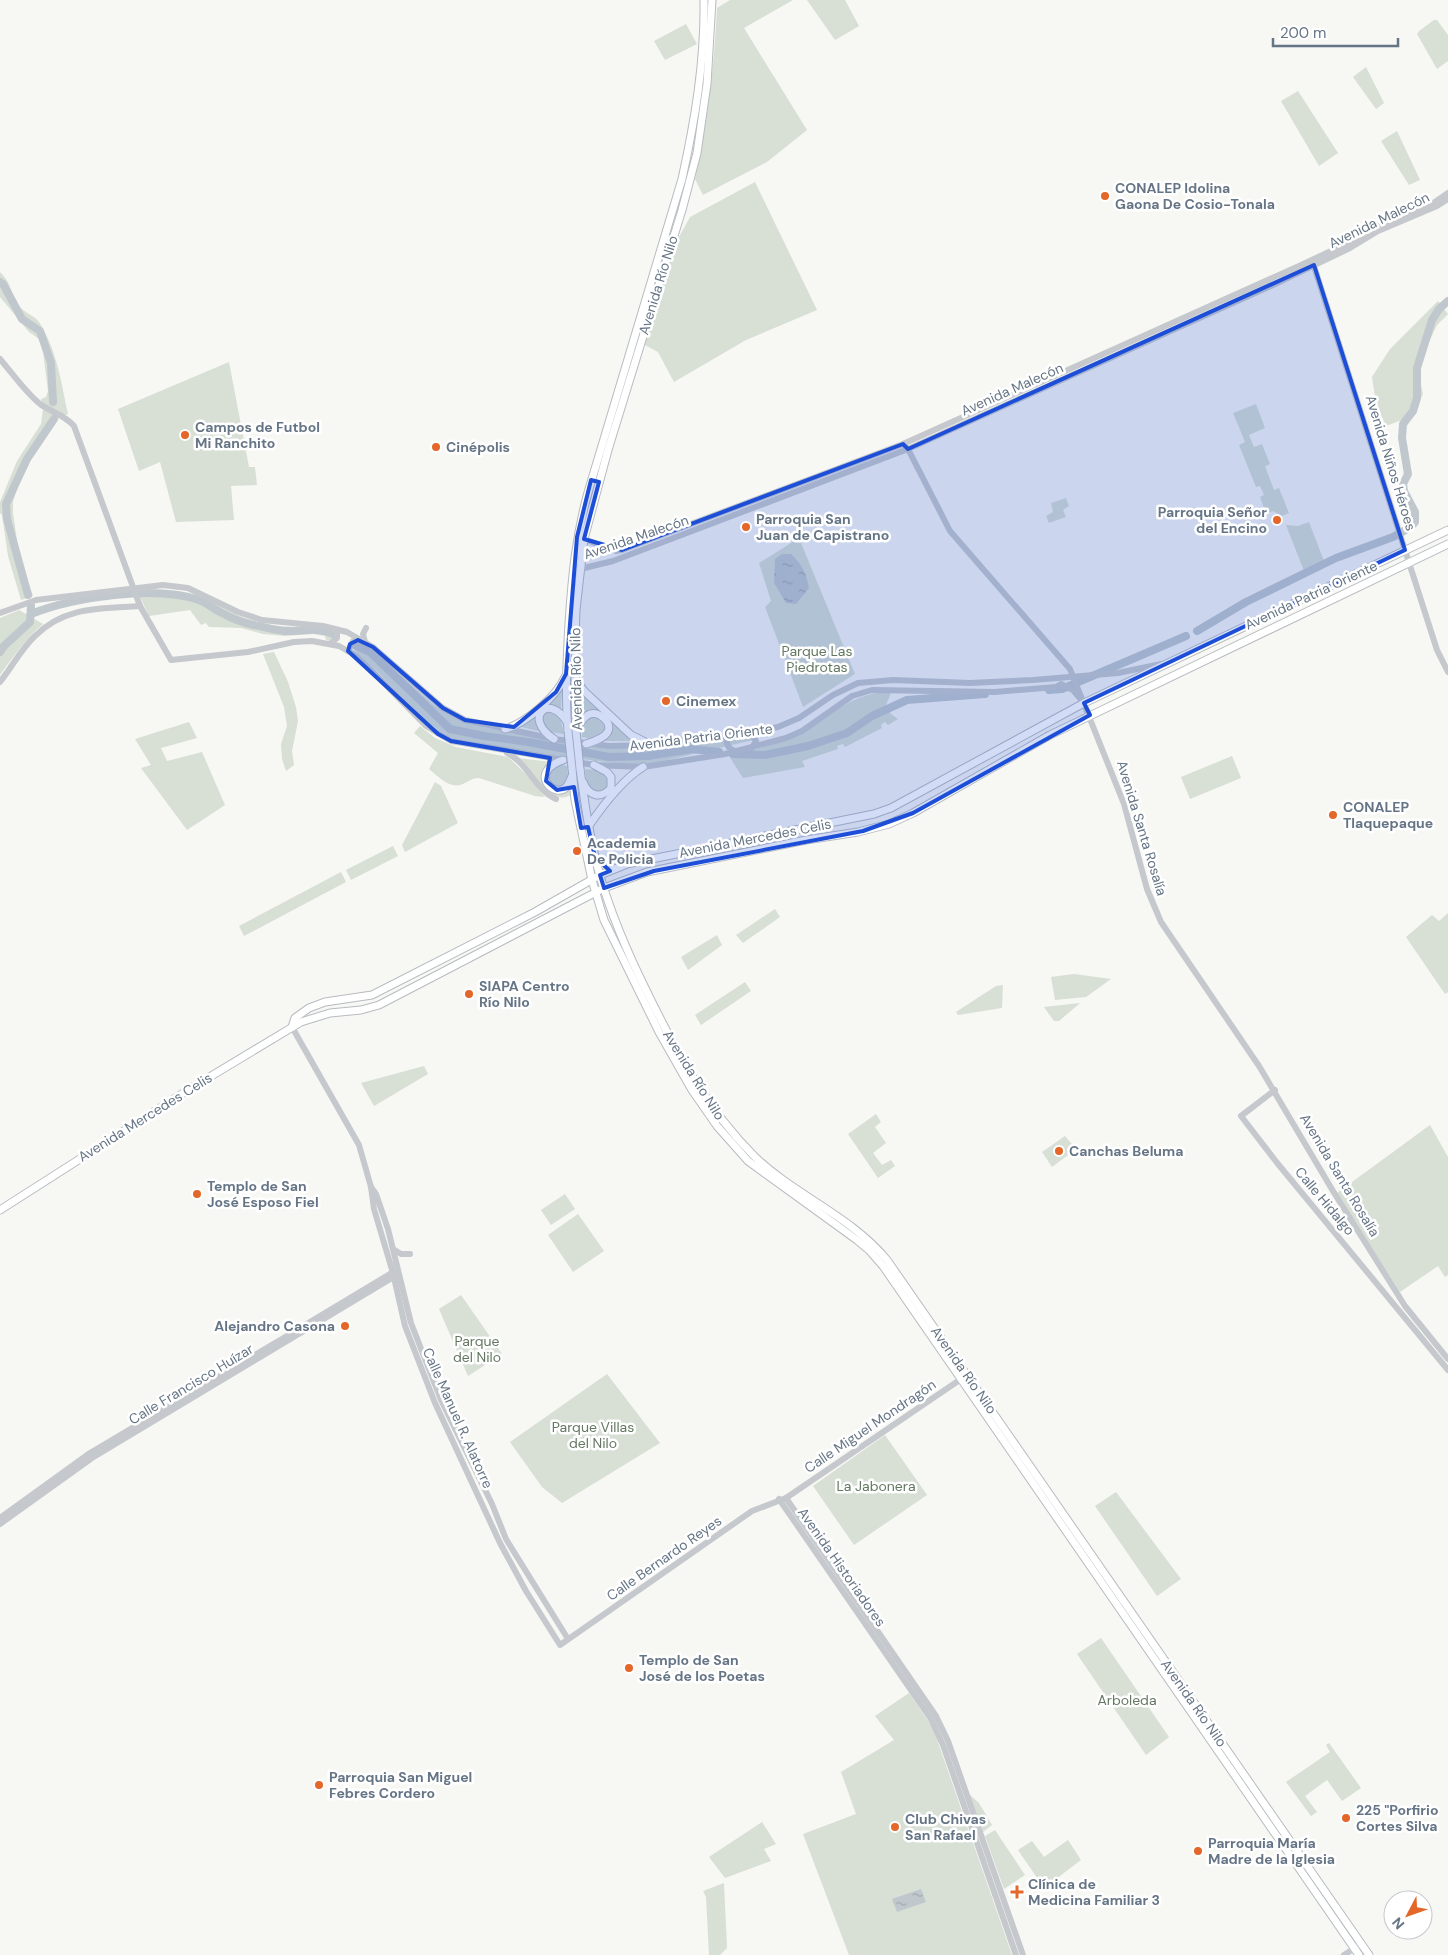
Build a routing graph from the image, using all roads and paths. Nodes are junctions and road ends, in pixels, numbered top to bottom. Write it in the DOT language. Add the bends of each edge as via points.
graph roads {
  1 [pos="704,0"];
  2 [pos="712,0"];
  3 [pos="703,89"];
  4 [pos="1448,193"];
  5 [pos="1448,199"];
  6 [pos="1314,262"];
  7 [pos="0,359"];
  8 [pos="906,447"];
  9 [pos="595,481"];
  10 [pos="1448,530"];
  11 [pos="584,539"];
  12 [pos="1448,544"];
  13 [pos="1405,550"];
  14 [pos="1409,563"];
  15 [pos="581,568"];
  16 [pos="573,571"];
  17 [pos="134,590"];
  18 [pos="139,604"];
  19 [pos="0,613"];
  20 [pos="366,628"];
  21 [pos="334,629"];
  22 [pos="365,642"];
  23 [pos="330,644"];
  24 [pos="348,650"];
  25 [pos="1174,661"];
  26 [pos="1448,672"];
  27 [pos="566,674"];
  28 [pos="1075,678"];
  29 [pos="574,679"];
  30 [pos="0,682"];
  31 [pos="1080,695"];
  32 [pos="1084,703"];
  33 [pos="1090,716"];
  34 [pos="506,729"];
  35 [pos="572,729"];
  36 [pos="748,733"];
  37 [pos="730,734"];
  38 [pos="554,739"];
  39 [pos="586,744"];
  40 [pos="651,745"];
  41 [pos="752,748"];
  42 [pos="499,750"];
  43 [pos="735,751"];
  44 [pos="563,760"];
  45 [pos="594,765"];
  46 [pos="643,767"];
  47 [pos="572,772"];
  48 [pos="580,772"];
  49 [pos="556,799"];
  50 [pos="585,828"];
  51 [pos="595,858"];
  52 [pos="615,869"];
  53 [pos="600,876"];
  54 [pos="592,880"];
  55 [pos="604,888"];
  56 [pos="596,892"];
  57 [pos="535,912"];
  58 [pos="499,944"];
  59 [pos="292,1027"];
  60 [pos="1275,1090"];
  61 [pos="370,1187"];
  62 [pos="0,1210"];
  63 [pos="393,1249"];
  64 [pos="410,1254"];
  65 [pos="396,1273"];
  66 [pos="1448,1359"];
  67 [pos="1448,1370"];
  68 [pos="964,1377"];
  69 [pos="783,1499"];
  70 [pos="0,1518"];
  71 [pos="0,1524"];
  72 [pos="568,1639"];
  73 [pos="560,1645"];
  74 [pos="886,1647"];
  75 [pos="1361,1944"];
  76 [pos="1354,1948"];
  77 [pos="1367,1953"];
  78 [pos="1016,1955"];
  79 [pos="1022,1955"];
  80 [pos="1344,1955"];
  81 [pos="1359,1955"];
  1 -- 3 [label="main road, Avenida Río Nilo"];
  2 -- 3 [label="main road, Avenida Río Nilo" via="711,45"];
  3 -- 9 [label="main road, Avenida Río Nilo" via="697,152 684,202"];
  4 -- 6 [label="street, Avenida Malecón" via="1435,202 1372,229"];
  5 -- 6 [label="street, Avenida Malecón" via="1378,231 1350,248"];
  6 -- 8 [label="street, Avenida Malecón"];
  6 -- 13 [label="street, Avenida Niños Héroes"];
  7 -- 17 [label="street" via="33,397 70,421 78,434"];
  8 -- 11 [label="street, Avenida Malecón" via="622,550 616,551"];
  8 -- 15 [label="street, Avenida Malecón" via="612,561"];
  8 -- 28 [label="street" via="950,531 1066,662"];
  9 -- 11 [label="main road, Avenida Río Nilo"];
  9 -- 16 [label="main road, Avenida Río Nilo" via="578,531"];
  10 -- 13 [label="main road, Avenida Patria Oriente"];
  11 -- 15 [label="main road, Avenida Río Nilo"];
  12 -- 14 [label="main road, Avenida Patria Oriente"];
  13 -- 14 [label="street, Avenida Niños Héroes"];
  13 -- 25 [label="main road, Avenida Patria Oriente"];
  14 -- 26 [label="street, Avenida Niños Héroes" via="1437,650"];
  14 -- 33 [label="main road, Avenida Patria Oriente"];
  15 -- 16 [label="street, Avenida Malecón"];
  15 -- 29 [label="main road, Avenida Río Nilo"];
  16 -- 27 [label="main road, Avenida Río Nilo"];
  17 -- 18 [label="street"];
  17 -- 19 [label="street, Avenida Patria Oriente" via="36,600"];
  17 -- 21 [label="street, Avenida Patria Oriente" via="163,584 181,587 262,620"];
  18 -- 23 [label="street, Avenida Patria Oriente" via="171,660 234,654 294,642"];
  18 -- 30 [label="street" via="72,612 53,621 34,637"];
  20 -- 22 [label="street" via="363,634"];
  21 -- 22 [label="street, Avenida Patria Oriente"];
  21 -- 23 [label="street" via="338,633 337,638"];
  22 -- 24 [label="street" via="353,641"];
  22 -- 34 [label="street, Avenida Patria Oriente" via="443,708 465,720"];
  23 -- 24 [label="street, Avenida Patria Oriente"];
  24 -- 42 [label="street, Avenida Patria Oriente" via="415,716 438,734 451,741"];
  25 -- 28 [label="street, Avenida Patria Oriente" via="1140,670"];
  25 -- 32 [label="main road, Avenida Patria Oriente"];
  27 -- 34 [label="main road" via="552,696 520,724"];
  27 -- 35 [label="main road, Avenida Río Nilo"];
  28 -- 31 [label="street"];
  28 -- 36 [label="street, Avenida Patria Oriente" via="970,683 900,680 858,683 799,718 778,727"];
  29 -- 35 [label="main road, Avenida Río Nilo"];
  29 -- 40 [label="main road" via="631,735"];
  31 -- 32 [label="street, Avenida Patria Oriente"];
  31 -- 41 [label="street, Avenida Patria Oriente" via="1061,684 994,692 872,690 838,704 795,735"];
  32 -- 33 [label="street, Avenida Santa Rosalía"];
  32 -- 52 [label="main road, Avenida Mercedes Celis" via="891,808 634,862"];
  33 -- 55 [label="main road, Avenida Mercedes Celis" via="889,824 647,872"];
  33 -- 60 [label="street, Avenida Santa Rosalía" via="1124,804 1156,911"];
  34 -- 38 [label="street, Avenida Patria Oriente"];
  35 -- 38 [label="main road" via="555,709 542,711 539,715 541,727"];
  35 -- 39 [label="main road" via="591,714 607,721 608,732"];
  35 -- 47 [label="main road, Avenida Río Nilo, bridge"];
  35 -- 48 [label="main road, Avenida Río Nilo, bridge"];
  36 -- 37 [label="street, Avenida Patria Oriente"];
  36 -- 41 [label="street" via="756,741"];
  37 -- 40 [label="street, Avenida Patria Oriente"];
  37 -- 43 [label="street" via="727,744"];
  38 -- 39 [label="street, Avenida Patria Oriente"];
  39 -- 40 [label="street, Avenida Patria Oriente"];
  41 -- 43 [label="street, Avenida Patria Oriente"];
  42 -- 44 [label="street, Avenida Patria Oriente"];
  42 -- 49 [label="street" via="518,761 544,793"];
  43 -- 46 [label="street, Avenida Patria Oriente"];
  44 -- 45 [label="street, Avenida Patria Oriente"];
  44 -- 47 [label="main road" via="547,769 547,784 562,790"];
  45 -- 46 [label="street, Avenida Patria Oriente"];
  45 -- 48 [label="main road" via="611,777 612,782 603,795 595,795 585,787"];
  46 -- 50 [label="main road"];
  47 -- 50 [label="main road, Avenida Río Nilo" via="575,800"];
  48 -- 50 [label="main road, Avenida Río Nilo"];
  50 -- 51 [label="main road, Avenida Río Nilo"];
  50 -- 54 [label="main road, Avenida Río Nilo"];
  51 -- 52 [label="main road"];
  51 -- 53 [label="main road, Avenida Río Nilo"];
  52 -- 53 [label="main road, Avenida Mercedes Celis"];
  53 -- 54 [label="main road, Avenida Mercedes Celis"];
  53 -- 55 [label="main road, Avenida Río Nilo"];
  54 -- 56 [label="main road, Avenida Río Nilo"];
  54 -- 57 [label="main road, Avenida Mercedes Celis"];
  55 -- 56 [label="main road, Avenida Mercedes Celis"];
  55 -- 68 [label="main road, Avenida Río Nilo" via="628,954 664,1029 709,1103 762,1164 862,1234 878,1249"];
  56 -- 58 [label="main road, Avenida Mercedes Celis"];
  56 -- 68 [label="main road, Avenida Río Nilo" via="604,920 659,1032 717,1126 758,1170 869,1250"];
  57 -- 58 [label="main road" via="501,934"];
  57 -- 59 [label="main road, Avenida Mercedes Celis" via="372,995 325,1002 309,1008 295,1018"];
  58 -- 59 [label="main road, Avenida Mercedes Celis" via="379,1005 330,1013"];
  59 -- 61 [label="street, Calle Manuel R. Alatorre" via="359,1145"];
  59 -- 62 [label="main road, Avenida Mercedes Celis"];
  60 -- 66 [label="street, Avenida Santa Rosalía" via="1402,1302"];
  60 -- 67 [label="street, Calle Hidalgo" via="1241,1116"];
  61 -- 63 [label="street, Calle Manuel R. Alatorre" via="376,1194"];
  61 -- 65 [label="street, Calle Manuel R. Alatorre"];
  63 -- 64 [label="street" via="401,1254"];
  63 -- 65 [label="street, Calle Manuel R. Alatorre"];
  65 -- 70 [label="street, Calle Francisco Huízar" via="90,1453"];
  65 -- 71 [label="street, Calle Francisco Huízar" via="92,1458"];
  65 -- 72 [label="street, Calle Manuel R. Alatorre" via="411,1323 441,1400 506,1539"];
  65 -- 73 [label="street, Calle Manuel R. Alatorre" via="405,1326 436,1403 500,1543"];
  68 -- 69 [label="street, Calle Miguel Mondragón"];
  68 -- 75 [label="main road, Avenida Río Nilo"];
  68 -- 76 [label="main road, Avenida Río Nilo"];
  69 -- 72 [label="street, Calle Bernardo Reyes" via="752,1511"];
  69 -- 74 [label="street, Avenida Historiadores"];
  72 -- 73 [label="street, Calle Bernardo Reyes"];
  74 -- 78 [label="street" via="931,1719 943,1745"];
  74 -- 79 [label="street" via="936,1716 948,1741"];
  75 -- 76 [label="street"];
  75 -- 77 [label="main road, Avenida Río Nilo"];
  76 -- 80 [label="street"];
  76 -- 81 [label="main road, Avenida Río Nilo"];
  77 -- 81 [label="street"];
}
